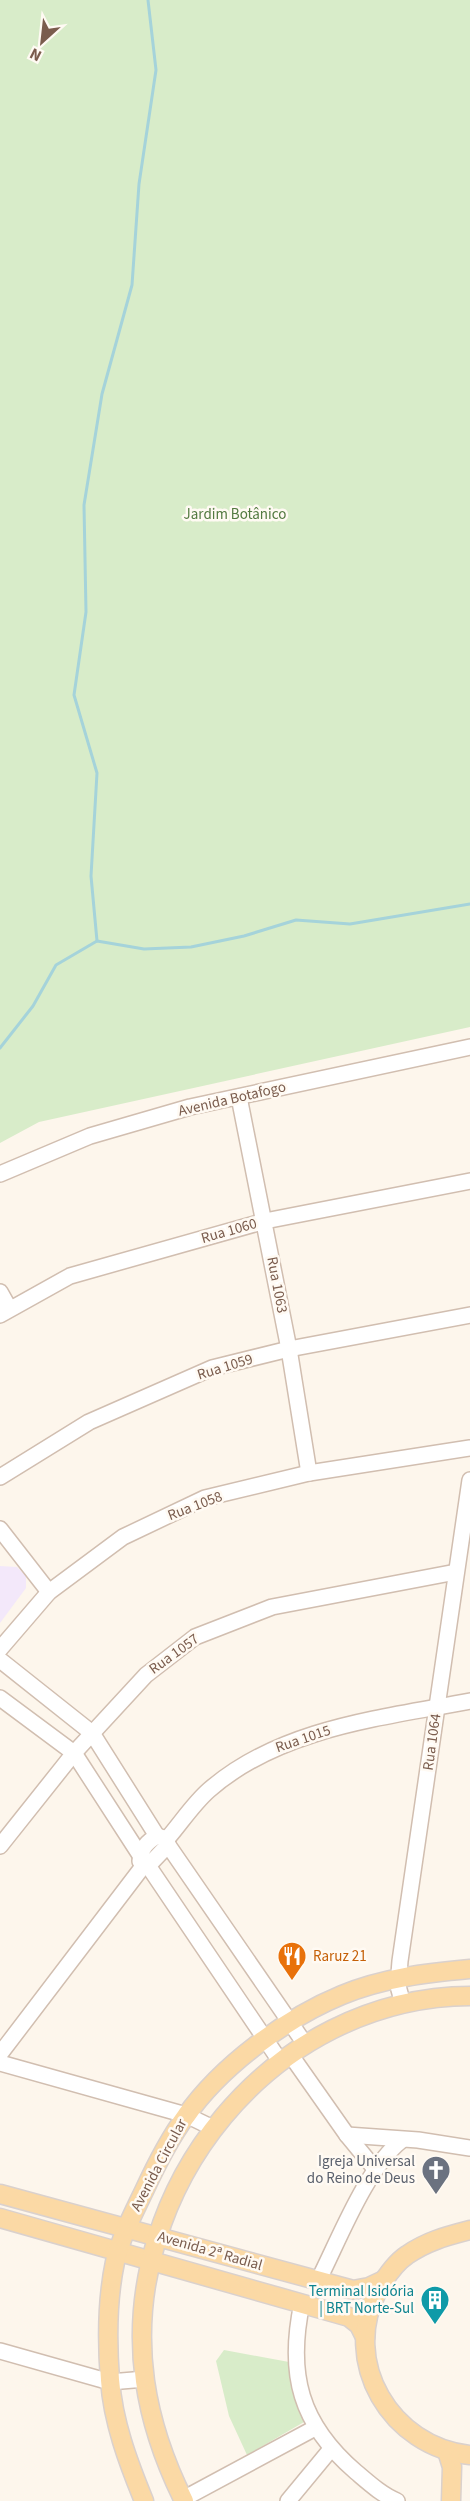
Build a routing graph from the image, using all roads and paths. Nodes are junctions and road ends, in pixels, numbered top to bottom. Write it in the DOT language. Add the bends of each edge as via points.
graph roads {
  1 [pos="470,1047"];
  2 [pos="238,1097"];
  3 [pos="0,1174"];
  4 [pos="470,1181"];
  5 [pos="265,1221"];
  6 [pos="0,1292"];
  7 [pos="5,1311"];
  8 [pos="470,1316"];
  9 [pos="289,1349"];
  10 [pos="470,1448"];
  11 [pos="309,1473"];
  12 [pos="0,1477"];
  13 [pos="470,1480"];
  14 [pos="0,1529"];
  15 [pos="456,1572"];
  16 [pos="49,1592"];
  17 [pos="0,1649"];
  18 [pos="0,1660"];
  19 [pos="0,1698"];
  20 [pos="470,1701"];
  21 [pos="437,1707"];
  22 [pos="92,1733"];
  23 [pos="74,1753"];
  24 [pos="164,1840"];
  25 [pos="0,1846"];
  26 [pos="144,1862"];
  27 [pos="470,1969"];
  28 [pos="398,1977"];
  29 [pos="470,1996"];
  30 [pos="403,2004"];
  31 [pos="291,2021"];
  32 [pos="265,2039"];
  33 [pos="292,2053"];
  34 [pos="0,2054"];
  35 [pos="0,2063"];
  36 [pos="186,2115"];
  37 [pos="213,2128"];
  38 [pos="347,2136"];
  39 [pos="402,2140"];
  40 [pos="470,2148"];
  41 [pos="375,2169"];
  42 [pos="0,2194"];
  43 [pos="0,2218"];
  44 [pos="127,2228"];
  45 [pos="470,2230"];
  46 [pos="159,2236"];
  47 [pos="119,2251"];
  48 [pos="152,2260"];
  49 [pos="384,2280"];
  50 [pos="318,2281"];
  51 [pos="302,2303"];
  52 [pos="365,2337"];
  53 [pos="0,2351"];
  54 [pos="145,2379"];
  55 [pos="110,2382"];
  56 [pos="315,2428"];
  57 [pos="331,2449"];
  58 [pos="447,2451"];
  59 [pos="470,2455"];
  60 [pos="183,2500"];
  61 [pos="390,2500"];
  62 [pos="144,2501"];
  63 [pos="288,2501"];
  64 [pos="451,2501"];
  1 -- 2 [label="street, Avenida Botafogo"];
  2 -- 3 [label="street, Avenida Botafogo" via="90,1136"];
  2 -- 5 [label="street, Rua 1063"];
  4 -- 5 [label="street, Rua 1060"];
  5 -- 7 [label="street, Rua 1060" via="70,1276"];
  5 -- 9 [label="street, Rua 1063"];
  6 -- 7 [label="street"];
  8 -- 9 [label="street, Rua 1059"];
  9 -- 11 [label="street, Rua 1063"];
  9 -- 12 [label="street, Rua 1059" via="212,1368 99,1418"];
  10 -- 11 [label="street, Rua 1058"];
  11 -- 16 [label="street, Rua 1058" via="205,1498 123,1537"];
  13 -- 15 [label="street, Rua 1064"];
  14 -- 16 [label="street"];
  15 -- 21 [label="street, Rua 1064"];
  15 -- 22 [label="street, Rua 1057" via="272,1607 195,1637 146,1675"];
  16 -- 17 [label="street, Rua 1058"];
  18 -- 22 [label="street"];
  19 -- 23 [label="street"];
  20 -- 21 [label="street, Rua 1015"];
  21 -- 24 [label="street, Rua 1015" via="338,1727 270,1750 207,1791"];
  21 -- 28 [label="street, Rua 1064"];
  22 -- 23 [label="street, Rua 1057"];
  22 -- 24 [label="street"];
  23 -- 25 [label="street, Rua 1057"];
  23 -- 26 [label="street"];
  24 -- 26 [label="street, Rua 1015" via="147,1842"];
  24 -- 31 [label="street"];
  26 -- 32 [label="street"];
  26 -- 34 [label="street"];
  27 -- 28 [label="main road, Avenida Circular"];
  28 -- 30 [label="street, Rua 1064"];
  28 -- 31 [label="main road, Avenida Circular" via="343,1994"];
  29 -- 30 [label="main road, Avenida Circular"];
  30 -- 33 [label="main road, Avenida Circular" via="354,2020"];
  31 -- 32 [label="main road, Avenida Circular"];
  31 -- 33 [label="street"];
  32 -- 33 [label="street"];
  32 -- 36 [label="main road, Avenida Circular" via="235,2063"];
  33 -- 37 [label="main road, Avenida Circular" via="247,2089"];
  33 -- 38 [label="street"];
  35 -- 36 [label="street"];
  36 -- 37 [label="street"];
  36 -- 44 [label="main road, Avenida Circular"];
  37 -- 46 [label="main road, Avenida Circular" via="177,2189"];
  38 -- 39 [label="street"];
  38 -- 41 [label="street"];
  39 -- 40 [label="street"];
  39 -- 41 [label="street"];
  41 -- 50 [label="street"];
  42 -- 44 [label="main road, Avenida 2ª Radial"];
  43 -- 47 [label="main road, Avenida 2ª Radial"];
  44 -- 46 [label="main road, Avenida 2ª Radial"];
  44 -- 47 [label="main road, Avenida Circular"];
  45 -- 49 [label="main road" via="432,2239 405,2256"];
  46 -- 48 [label="main road, Avenida Circular"];
  46 -- 50 [label="main road, Avenida 2ª Radial"];
  47 -- 48 [label="main road, Avenida 2ª Radial"];
  47 -- 55 [label="main road, Avenida Circular" via="110,2298"];
  48 -- 51 [label="main road, Avenida 2ª Radial"];
  48 -- 54 [label="main road, Avenida Circular" via="144,2311"];
  49 -- 50 [label="main road, Avenida 2ª Radial" via="353,2290"];
  49 -- 52 [label="main road" via="370,2306"];
  51 -- 52 [label="main road, Avenida 2ª Radial" via="349,2317"];
  51 -- 56 [label="street" via="295,2363"];
  52 -- 58 [label="main road" via="369,2374 386,2408 413,2435"];
  53 -- 55 [label="street"];
  54 -- 55 [label="street"];
  54 -- 60 [label="main road, Avenida Circular" via="158,2438"];
  55 -- 62 [label="main road, Avenida Circular" via="121,2444"];
  56 -- 57 [label="street"];
  56 -- 60 [label="street"];
  57 -- 61 [label="street"];
  57 -- 63 [label="street"];
  58 -- 59 [label="main road"];
  58 -- 64 [label="main road" via="452,2467"];
}
